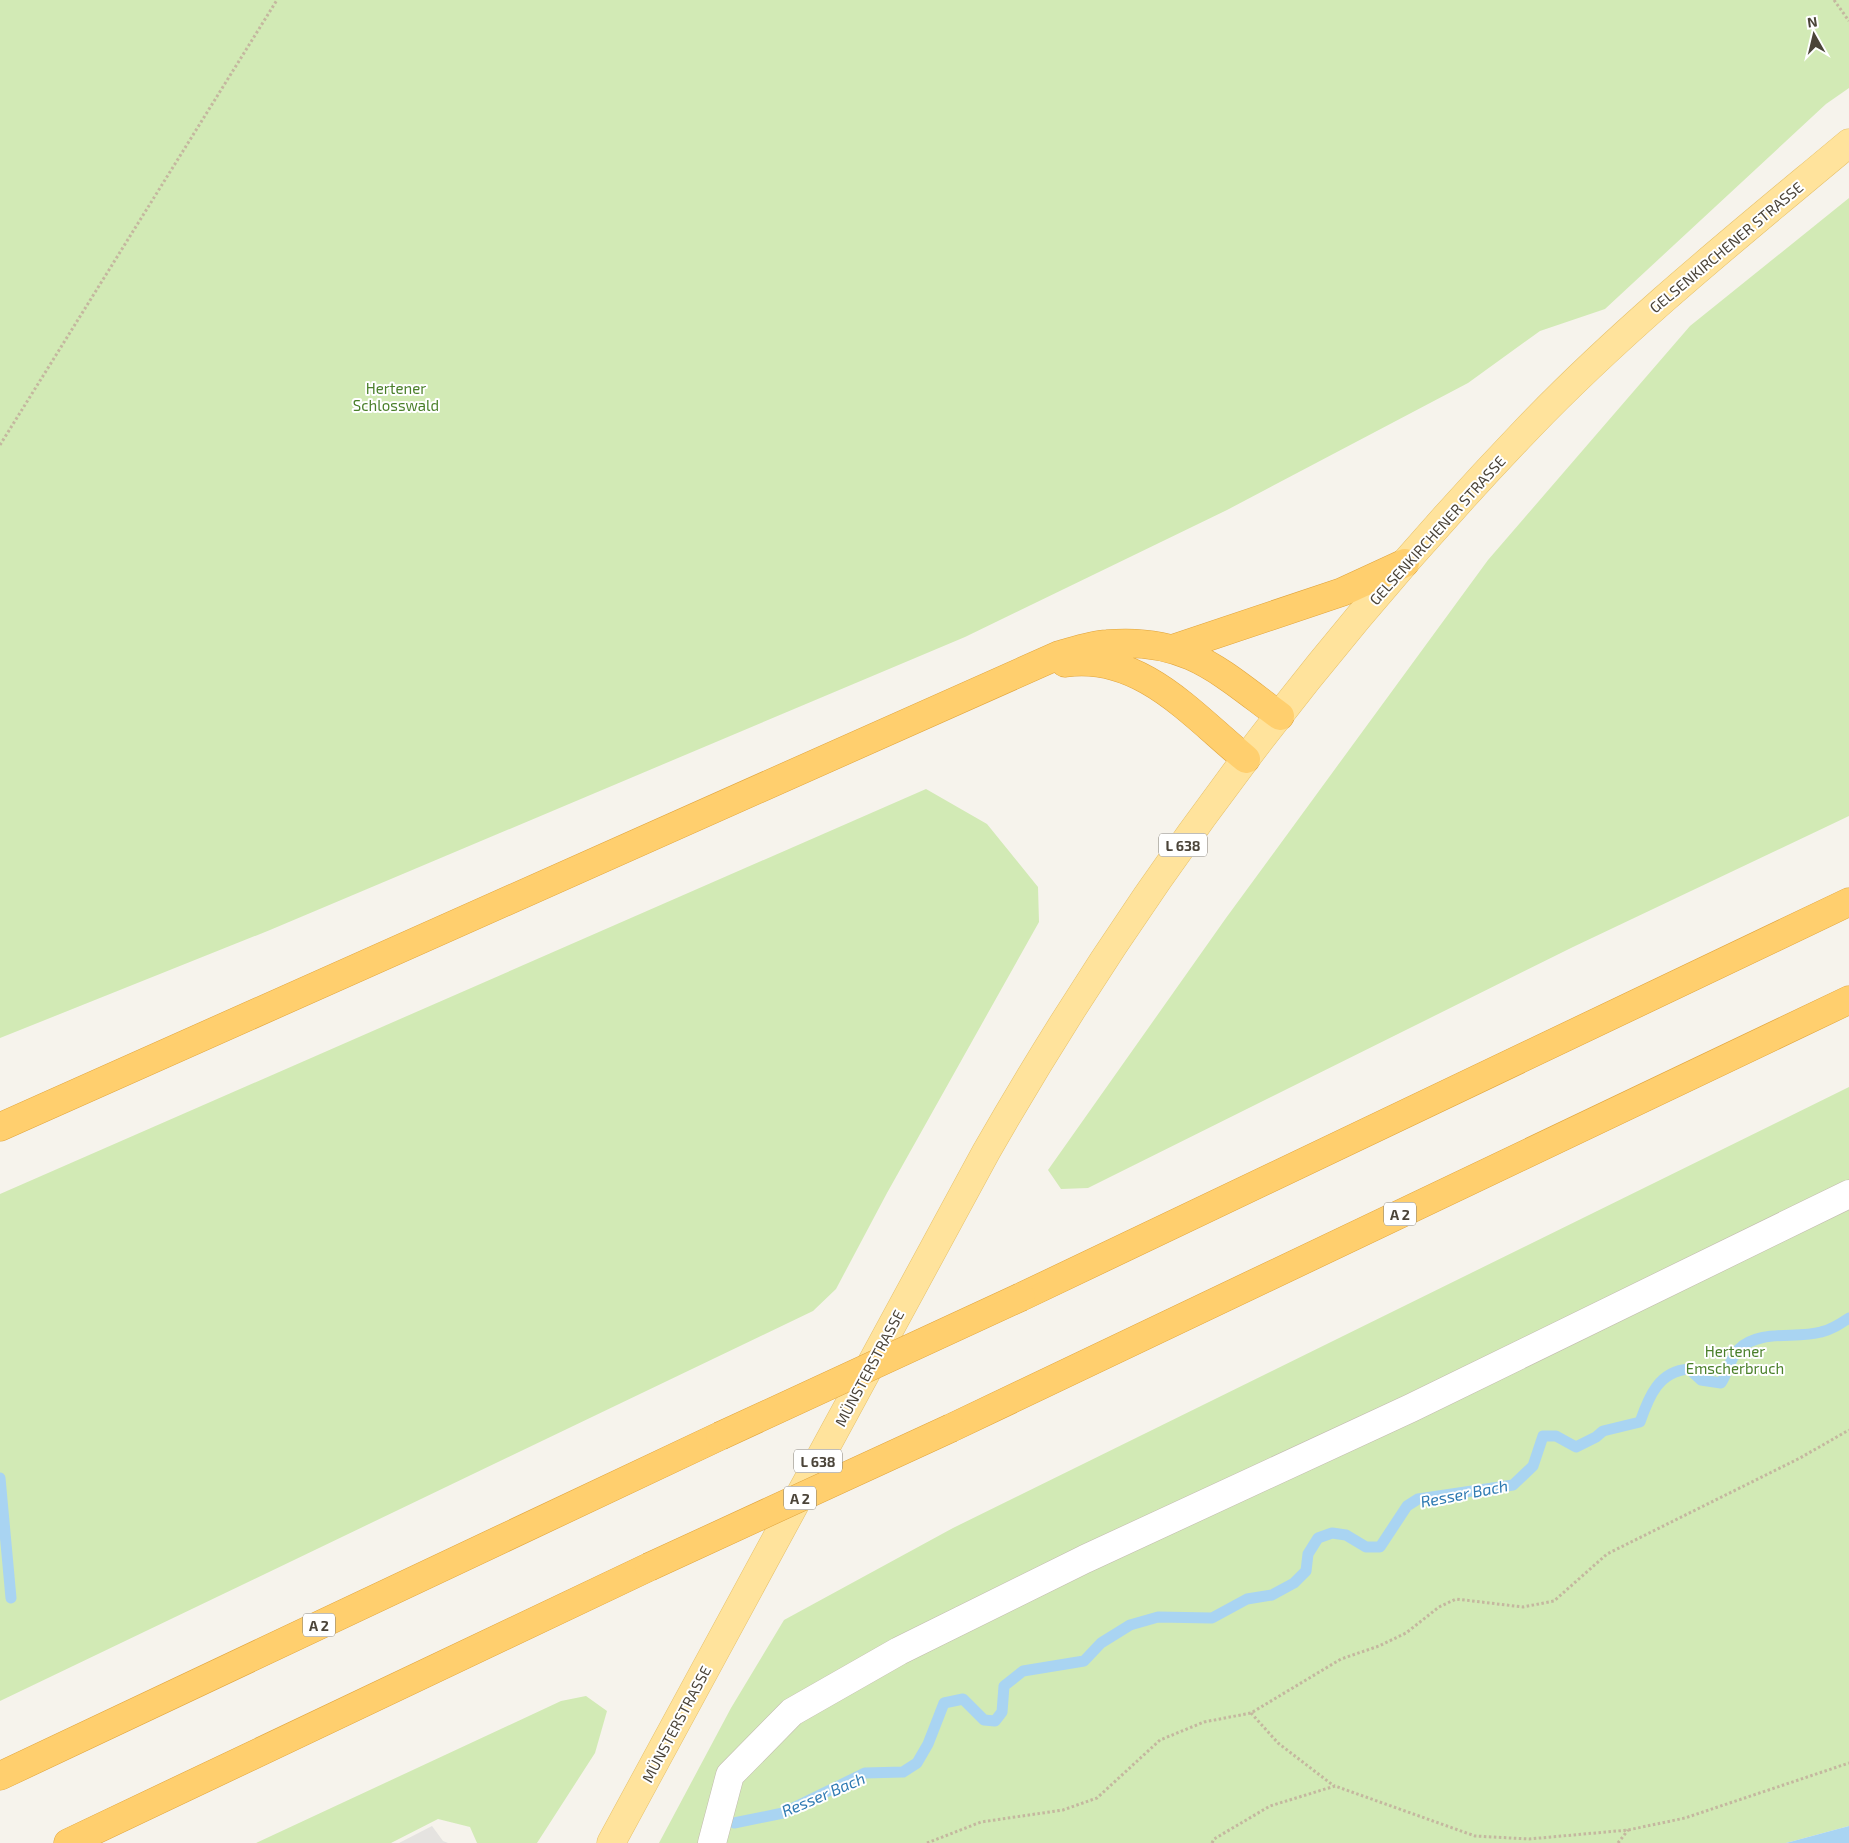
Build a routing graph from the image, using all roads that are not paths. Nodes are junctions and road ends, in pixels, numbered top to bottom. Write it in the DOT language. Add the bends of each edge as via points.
graph roads {
  1 [pos="1849,143"];
  2 [pos="1405,563"];
  3 [pos="1176,648"];
  4 [pos="1029,668"];
  5 [pos="1280,716"];
  6 [pos="1246,759"];
  7 [pos="1849,902"];
  8 [pos="1092,977"];
  9 [pos="1849,1000"];
  10 [pos="0,1127"];
  11 [pos="1849,1194"];
  12 [pos="0,1776"];
  13 [pos="68,1843"];
  14 [pos="611,1843"];
  15 [pos="712,1843"];
  1 -- 2 [label="main road, GELSENKIRCHENER STRASSE / L 638" via="1624,335 1529,427"];
  2 -- 3 [label="highway" via="1342,592"];
  2 -- 5 [label="main road, GELSENKIRCHENER STRASSE / L 638"];
  3 -- 4 [label="highway" via="1142,643 1106,644 1059,655"];
  3 -- 5 [label="highway" via="1199,658"];
  4 -- 6 [label="highway" via="1070,662 1108,665 1144,677 1176,698"];
  4 -- 10 [label="highway"];
  5 -- 6 [label="main road, GELSENKIRCHENER STRASSE / L 638"];
  6 -- 8 [label="main road, GELSENKIRCHENER STRASSE / L 638"];
  7 -- 12 [label="highway, A 2, bridge" via="1020,1297"];
  8 -- 14 [label="main road, MÜNSTERSTRASSE / L 638" via="986,1152"];
  9 -- 13 [label="highway, A 2, bridge" via="951,1428 649,1567"];
  11 -- 15 [label="lane" via="1411,1408 1085,1559 899,1651 792,1712 730,1775"];
}
